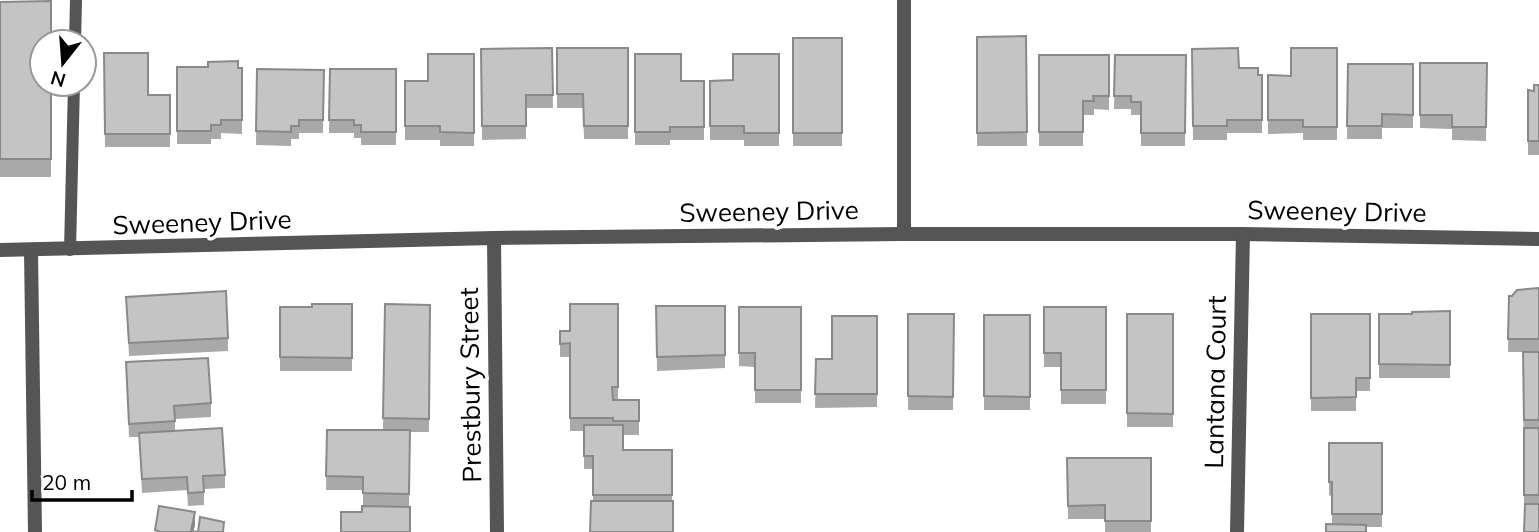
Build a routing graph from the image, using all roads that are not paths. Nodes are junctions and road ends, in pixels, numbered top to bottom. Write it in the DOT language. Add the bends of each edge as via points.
graph roads {
  1 [pos="76,0"];
  2 [pos="904,0"];
  3 [pos="75,28"];
  4 [pos="74,98"];
  5 [pos="904,234"];
  6 [pos="1243,234"];
  7 [pos="494,238"];
  8 [pos="1539,239"];
  9 [pos="0,250"];
  10 [pos="70,250"];
  11 [pos="31,251"];
  12 [pos="35,532"];
  13 [pos="496,532"];
  14 [pos="1237,532"];
  1 -- 3 [label="lane"];
  2 -- 5 [label="street"];
  4 -- 10 [label="lane"];
  5 -- 6 [label="street, Sweeney Drive"];
  5 -- 7 [label="street, Sweeney Drive"];
  6 -- 8 [label="street, Sweeney Drive"];
  6 -- 14 [label="street, Lantana Court"];
  7 -- 10 [label="street, Sweeney Drive"];
  7 -- 13 [label="street, Prestbury Street"];
  9 -- 11 [label="street, Sweeney Drive"];
  10 -- 11 [label="street, Sweeney Drive"];
  11 -- 12 [label="street"];
}
